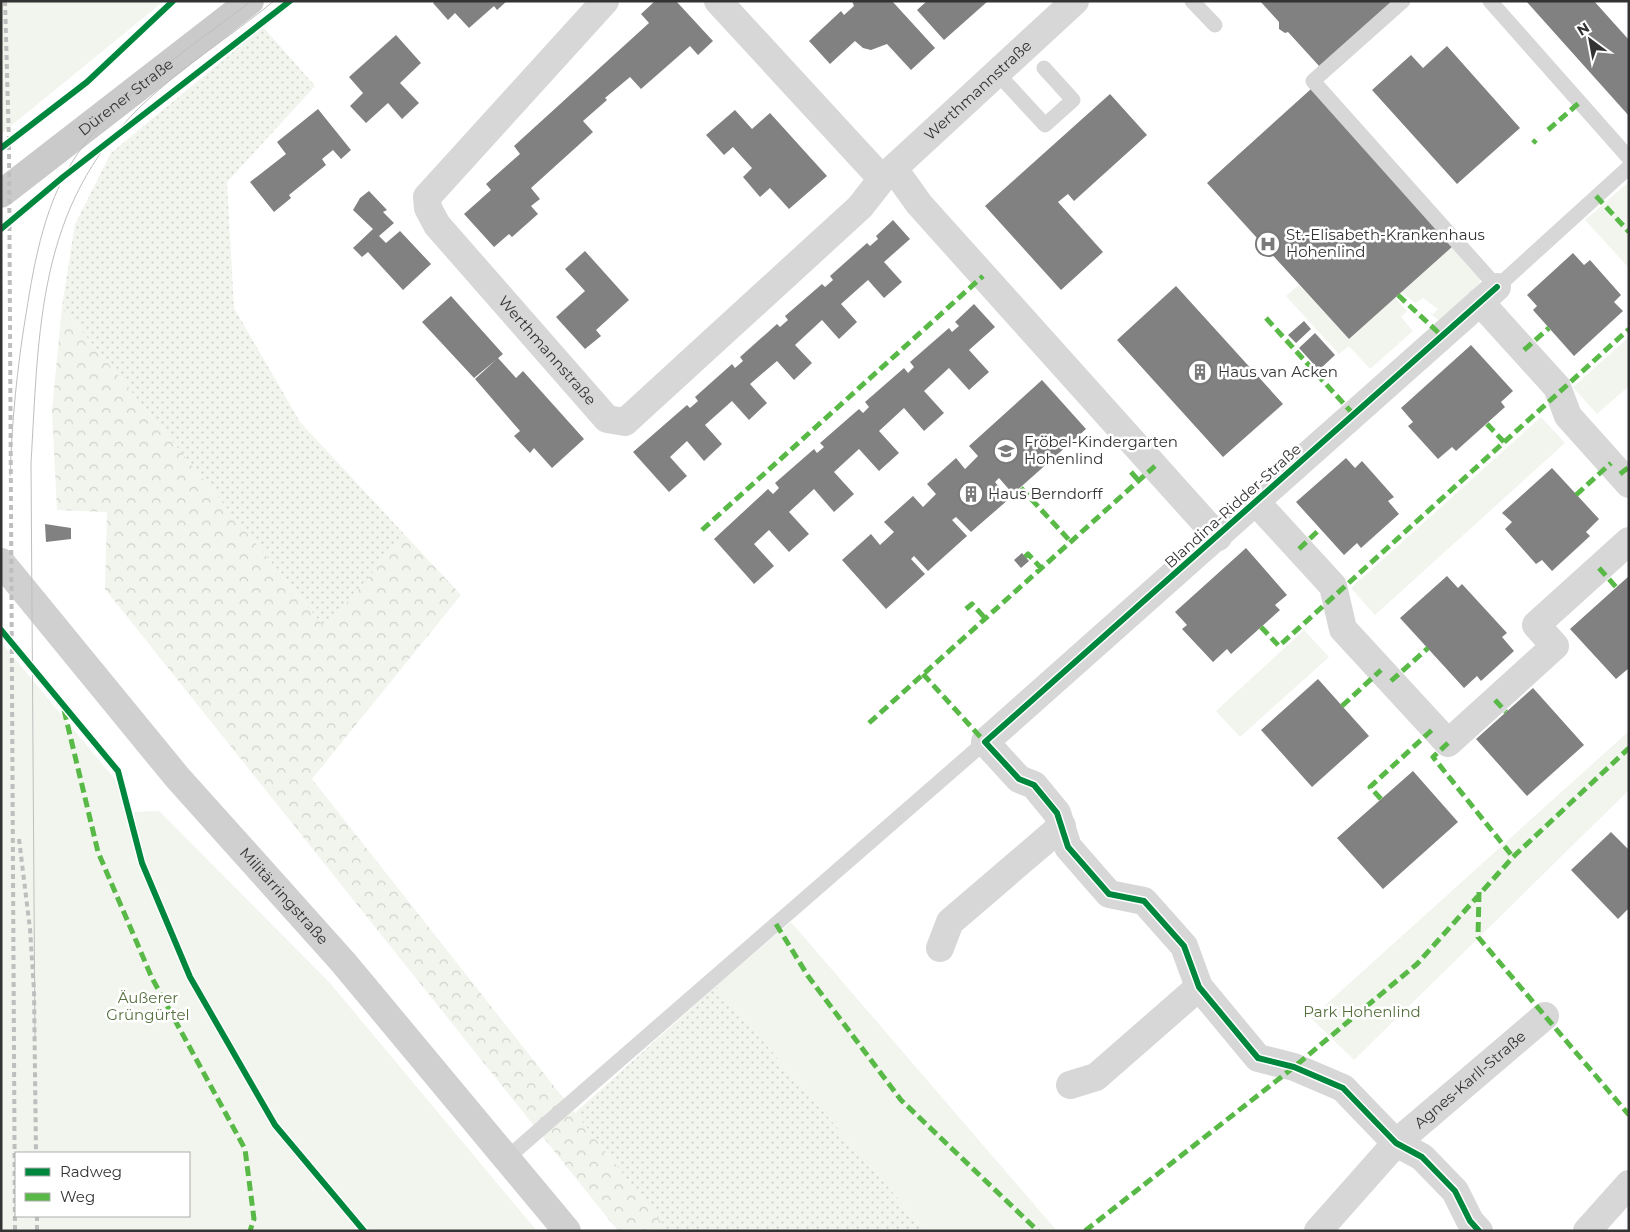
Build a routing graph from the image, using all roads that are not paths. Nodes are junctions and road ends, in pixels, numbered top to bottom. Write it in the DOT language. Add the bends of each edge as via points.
graph roads {
  1 [pos="250,1"];
  2 [pos="605,1"];
  3 [pos="718,1"];
  4 [pos="1075,1"];
  5 [pos="1192,1"];
  6 [pos="1403,1"];
  7 [pos="1490,1"];
  8 [pos="1215,26"];
  9 [pos="1044,68"];
  10 [pos="997,73"];
  11 [pos="1629,158"];
  12 [pos="1629,167"];
  13 [pos="888,174"];
  14 [pos="1,194"];
  15 [pos="1488,294"];
  16 [pos="1629,484"];
  17 [pos="1256,502"];
  18 [pos="1218,536"];
  19 [pos="1629,542"];
  20 [pos="1,562"];
  21 [pos="986,742"];
  22 [pos="1062,826"];
  23 [pos="940,948"];
  24 [pos="1199,987"];
  25 [pos="1545,1016"];
  26 [pos="1070,1085"];
  27 [pos="1396,1143"];
  28 [pos="507,1158"];
  29 [pos="1629,1184"];
  30 [pos="567,1231"];
  31 [pos="1318,1231"];
  32 [pos="1480,1231"];
  33 [pos="1587,1231"];
  1 -- 14 [label="main road, Dürener Straße"];
  2 -- 13 [label="street, Werthmannstraße" via="427,197 428,208 437,225 607,419 625,422 651,400 860,207"];
  3 -- 13 [label="street"];
  4 -- 10 [label="street, Werthmannstraße"];
  5 -- 8 [label="lane"];
  6 -- 15 [label="lane" via="1312,81"];
  7 -- 11 [label="lane"];
  9 -- 10 [label="lane" via="1073,100 1045,125"];
  10 -- 13 [label="street, Werthmannstraße"];
  12 -- 15 [label="lane"];
  13 -- 18 [label="street, Blandina-Ridder-Straße" via="919,204"];
  15 -- 16 [label="street" via="1557,387 1568,416"];
  15 -- 17 [label="street, Blandina-Ridder-Straße"];
  17 -- 18 [label="street, Blandina-Ridder-Straße"];
  17 -- 19 [label="street, Blandina-Ridder-Straße" via="1333,586 1343,629 1448,743 1555,646 1536,625"];
  18 -- 21 [label="street, Blandina-Ridder-Straße"];
  20 -- 28 [label="main road, Militärringstraße" via="177,777 343,962"];
  21 -- 22 [label="street, Agnes-Karll-Straße" via="1019,779 1034,785 1057,813"];
  21 -- 28 [label="lane"];
  22 -- 23 [label="street" via="950,922"];
  22 -- 24 [label="street, Agnes-Karll-Straße" via="1068,847 1109,894 1144,902 1184,946"];
  24 -- 26 [label="street" via="1096,1077"];
  24 -- 27 [label="street, Agnes-Karll-Straße" via="1258,1058 1294,1066 1343,1088"];
  25 -- 27 [label="street, Agnes-Karll-Straße"];
  27 -- 31 [label="street, Agnes-Karll-Straße"];
  27 -- 32 [label="street, Agnes-Karll-Straße" via="1422,1157 1455,1191 1470,1221"];
  28 -- 30 [label="main road, Militärringstraße"];
  29 -- 33 [label="street"];
}
